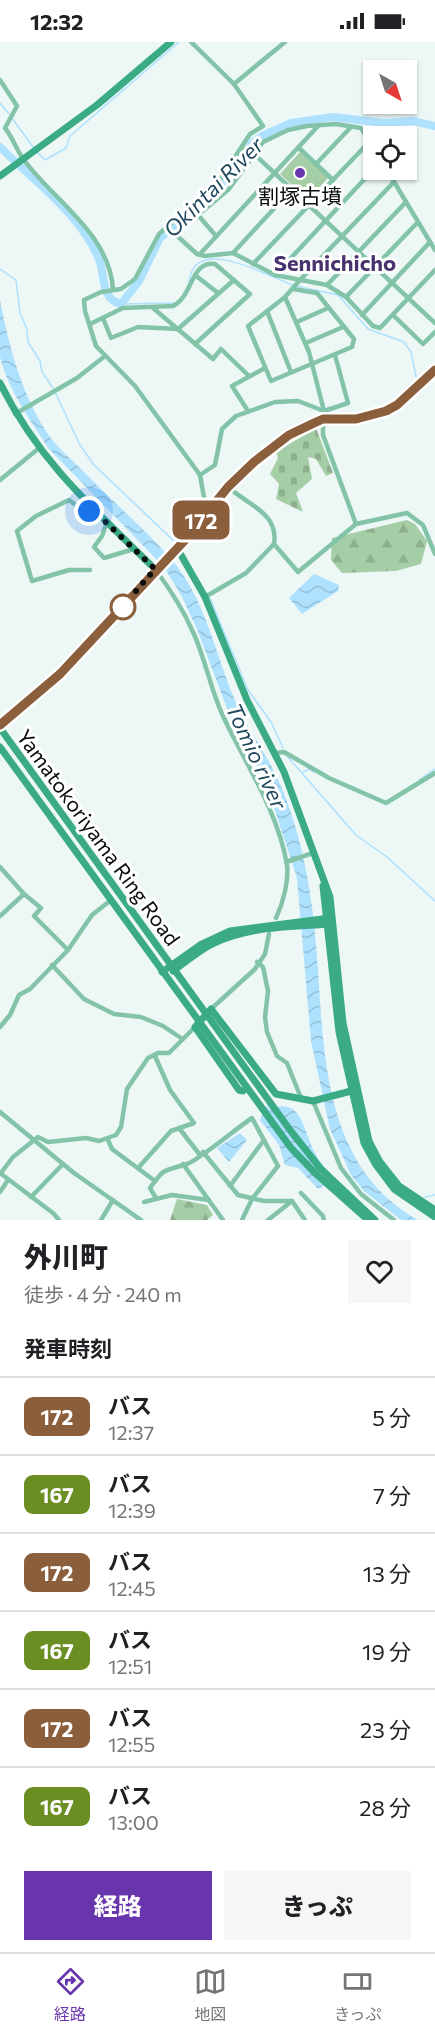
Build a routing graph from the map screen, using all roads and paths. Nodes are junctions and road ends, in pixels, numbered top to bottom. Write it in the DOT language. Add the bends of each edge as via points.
graph roads {
  1 [pos="171,42"];
  2 [pos="191,42"];
  3 [pos="285,42"];
  4 [pos="0,80"];
  5 [pos="234,84"];
  6 [pos="318,126"];
  7 [pos="351,127"];
  8 [pos="363,131"];
  9 [pos="299,148"];
  10 [pos="363,148"];
  11 [pos="252,154"];
  12 [pos="23,159"];
  13 [pos="316,164"];
  14 [pos="275,173"];
  15 [pos="0,176"];
  16 [pos="220,180"];
  17 [pos="333,180"];
  18 [pos="364,180"];
  19 [pos="394,182"];
  20 [pos="292,189"];
  21 [pos="406,202"];
  22 [pos="309,205"];
  23 [pos="325,221"];
  24 [pos="418,222"];
  25 [pos="176,234"];
  26 [pos="216,236"];
  27 [pos="342,237"];
  28 [pos="430,242"];
  29 [pos="435,250"];
  30 [pos="358,252"];
  31 [pos="233,253"];
  32 [pos="202,255"];
  33 [pos="206,264"];
  34 [pos="253,264"];
  35 [pos="375,267"];
  36 [pos="435,270"];
  37 [pos="275,275"];
  38 [pos="195,276"];
  39 [pos="234,279"];
  40 [pos="299,281"];
  41 [pos="391,283"];
  42 [pos="327,285"];
  43 [pos="110,289"];
  44 [pos="293,289"];
  45 [pos="218,293"];
  46 [pos="285,297"];
  47 [pos="346,297"];
  48 [pos="408,298"];
  49 [pos="153,308"];
  50 [pos="328,308"];
  51 [pos="267,311"];
  52 [pos="362,315"];
  53 [pos="393,315"];
  54 [pos="103,318"];
  55 [pos="434,320"];
  56 [pos="297,322"];
  57 [pos="90,324"];
  58 [pos="343,327"];
  59 [pos="178,329"];
  60 [pos="435,332"];
  61 [pos="306,343"];
  62 [pos="195,344"];
  63 [pos="335,355"];
  64 [pos="105,356"];
  65 [pos="313,364"];
  66 [pos="265,368"];
  67 [pos="435,370"];
  68 [pos="291,372"];
  69 [pos="249,376"];
  70 [pos="0,383"];
  71 [pos="248,411"];
  72 [pos="324,411"];
  73 [pos="18,413"];
  74 [pos="323,419"];
  75 [pos="38,449"];
  76 [pos="200,475"];
  77 [pos="0,480"];
  78 [pos="228,487"];
  79 [pos="93,510"];
  80 [pos="207,513"];
  81 [pos="106,522"];
  82 [pos="356,524"];
  83 [pos="274,544"];
  84 [pos="134,549"];
  85 [pos="175,550"];
  86 [pos="435,554"];
  87 [pos="156,568"];
  88 [pos="90,570"];
  89 [pos="205,597"];
  90 [pos="0,726"];
  91 [pos="0,747"];
  92 [pos="275,753"];
  93 [pos="435,773"];
  94 [pos="310,854"];
  95 [pos="286,862"];
  96 [pos="0,867"];
  97 [pos="24,894"];
  98 [pos="111,900"];
  99 [pos="0,916"];
  100 [pos="276,918"];
  101 [pos="327,921"];
  102 [pos="269,934"];
  103 [pos="68,950"];
  104 [pos="257,962"];
  105 [pos="52,965"];
  106 [pos="173,967"];
  107 [pos="164,974"];
  108 [pos="208,1012"];
  109 [pos="196,1023"];
  110 [pos="0,1027"];
  111 [pos="181,1038"];
  112 [pos="155,1056"];
  113 [pos="253,1084"];
  114 [pos="349,1090"];
  115 [pos="313,1098"];
  116 [pos="303,1099"];
  117 [pos="0,1112"];
  118 [pos="179,1128"];
  119 [pos="34,1140"];
  120 [pos="108,1140"];
  121 [pos="264,1140"];
  122 [pos="202,1154"];
  123 [pos="63,1164"];
  124 [pos="183,1164"];
  125 [pos="139,1167"];
  126 [pos="0,1173"];
  127 [pos="8,1180"];
  128 [pos="155,1181"];
  129 [pos="332,1185"];
  130 [pos="230,1186"];
  131 [pos="0,1192"];
  132 [pos="301,1193"];
  133 [pos="31,1197"];
  134 [pos="156,1198"];
  135 [pos="252,1198"];
  136 [pos="113,1200"];
  137 [pos="208,1200"];
  138 [pos="292,1201"];
  139 [pos="144,1202"];
  140 [pos="435,1210"];
  141 [pos="435,1217"];
  142 [pos="59,1220"];
  143 [pos="101,1220"];
  144 [pos="141,1220"];
  145 [pos="223,1220"];
  146 [pos="242,1220"];
  147 [pos="268,1220"];
  148 [pos="305,1220"];
  149 [pos="324,1220"];
  150 [pos="368,1220"];
  151 [pos="375,1220"];
  152 [pos="394,1220"];
  1 -- 12 [label="main road" via="103,100"];
  2 -- 5 [label="street"];
  3 -- 5 [label="street"];
  4 -- 12 [label="street" via="16,102 5,128"];
  5 -- 16 [label="street" via="263,126 250,134"];
  6 -- 7 [label="street"];
  6 -- 9 [label="street"];
  6 -- 11 [label="street" via="288,130 263,142"];
  7 -- 8 [label="street"];
  7 -- 13 [label="street"];
  9 -- 13 [label="street"];
  9 -- 14 [label="street"];
  10 -- 17 [label="street"];
  11 -- 14 [label="street"];
  11 -- 16 [label="street" via="245,149"];
  11 -- 26 [label="street" via="229,189 198,215"];
  12 -- 15 [label="main road"];
  12 -- 43 [label="street" via="84,223 103,257"];
  13 -- 17 [label="street"];
  14 -- 20 [label="street"];
  14 -- 26 [label="street"];
  16 -- 43 [label="street" via="159,234 135,279 121,289"];
  17 -- 22 [label="street"];
  18 -- 23 [label="street"];
  19 -- 21 [label="street"];
  19 -- 27 [label="street"];
  20 -- 22 [label="street"];
  20 -- 31 [label="street"];
  21 -- 24 [label="street"];
  21 -- 30 [label="street"];
  22 -- 23 [label="street"];
  22 -- 34 [label="street"];
  23 -- 27 [label="street"];
  23 -- 37 [label="street"];
  24 -- 28 [label="street"];
  24 -- 35 [label="street"];
  25 -- 32 [label="street"];
  26 -- 32 [label="street"];
  27 -- 30 [label="street"];
  27 -- 40 [label="street"];
  28 -- 29 [label="street"];
  28 -- 41 [label="street"];
  30 -- 35 [label="street"];
  30 -- 42 [label="street"];
  31 -- 32 [label="street"];
  31 -- 34 [label="street"];
  32 -- 33 [label="street"];
  33 -- 38 [label="street"];
  33 -- 39 [label="street" via="215,264"];
  34 -- 37 [label="street"];
  35 -- 41 [label="street"];
  35 -- 47 [label="street"];
  36 -- 48 [label="street"];
  37 -- 40 [label="street"];
  38 -- 45 [label="street"];
  38 -- 49 [label="street" via="180,303"];
  39 -- 45 [label="street"];
  39 -- 62 [label="street" via="250,294"];
  40 -- 42 [label="street"];
  40 -- 44 [label="street"];
  41 -- 48 [label="street"];
  41 -- 52 [label="street"];
  42 -- 47 [label="street"];
  43 -- 57 [label="street" via="84,300"];
  44 -- 46 [label="street"];
  44 -- 50 [label="street" via="317,293"];
  45 -- 59 [label="street"];
  46 -- 51 [label="street"];
  46 -- 56 [label="street"];
  47 -- 52 [label="street"];
  48 -- 53 [label="street"];
  48 -- 55 [label="street"];
  49 -- 54 [label="street" via="123,308"];
  49 -- 59 [label="street"];
  50 -- 56 [label="street"];
  50 -- 58 [label="street"];
  51 -- 66 [label="street" via="248,326"];
  51 -- 68 [label="street"];
  52 -- 53 [label="street" via="372,326 380,328"];
  53 -- 60 [label="street" via="423,344"];
  54 -- 57 [label="street"];
  54 -- 59 [label="street" via="111,338 138,327"];
  56 -- 61 [label="street"];
  57 -- 64 [label="street" via="92,336"];
  58 -- 61 [label="street"];
  58 -- 63 [label="street" via="354,339 352,347"];
  59 -- 62 [label="street"];
  61 -- 65 [label="street"];
  62 -- 69 [label="street" via="213,359 221,349"];
  63 -- 65 [label="street"];
  63 -- 72 [label="street" via="348,403"];
  64 -- 73 [label="street" via="77,378"];
  64 -- 76 [label="street" via="135,386"];
  65 -- 68 [label="street"];
  65 -- 72 [label="street"];
  66 -- 68 [label="street" via="271,381"];
  66 -- 69 [label="street"];
  67 -- 74 [label="main road" via="386,411 356,419"];
  69 -- 71 [label="street" via="232,386"];
  70 -- 73 [label="main road"];
  71 -- 72 [label="street" via="275,402 298,402"];
  71 -- 76 [label="street" via="225,424 215,465"];
  72 -- 74 [label="street"];
  73 -- 75 [label="main road"];
  74 -- 78 [label="main road" via="272,447"];
  74 -- 82 [label="street" via="323,435"];
  75 -- 77 [label="street"];
  75 -- 79 [label="main road"];
  76 -- 80 [label="street"];
  78 -- 80 [label="main road"];
  78 -- 83 [label="street" via="271,519 276,532"];
  79 -- 81 [label="main road"];
  79 -- 88 [label="street" via="81,509 69,500 36,516 17,531 32,581 69,570"];
  80 -- 85 [label="main road"];
  81 -- 84 [label="main road"];
  81 -- 84 [label="street" via="94,547 96,551 104,558"];
  82 -- 83 [label="street" via="298,572"];
  82 -- 86 [label="street" via="407,513 423,525"];
  83 -- 89 [label="street" via="246,573"];
  84 -- 87 [label="main road"];
  85 -- 87 [label="main road"];
  85 -- 89 [label="main road"];
  87 -- 90 [label="main road" via="60,674"];
  87 -- 95 [label="street" via="194,632 218,704 259,787"];
  89 -- 92 [label="main road" via="247,699"];
  90 -- 106 [label="main road, Yamatokoriyama Ring Road"];
  91 -- 98 [label="main road, Yamatokoriyama Ring Road"];
  92 -- 93 [label="street" via="284,752 329,778 386,803"];
  92 -- 94 [label="main road" via="300,813"];
  94 -- 95 [label="street"];
  94 -- 101 [label="main road" via="330,897"];
  95 -- 100 [label="street" via="287,876"];
  96 -- 97 [label="street"];
  97 -- 99 [label="street"];
  97 -- 103 [label="street" via="41,908 34,916"];
  98 -- 103 [label="street" via="92,915"];
  98 -- 107 [label="main road, Yamatokoriyama Ring Road"];
  101 -- 106 [label="main road, Yamatokoriyama Ring Road" via="230,931 200,945"];
  101 -- 114 [label="main road"];
  102 -- 104 [label="street" via="264,954"];
  103 -- 105 [label="street"];
  104 -- 108 [label="street" via="255,969"];
  104 -- 116 [label="street" via="263,967 268,991 267,1032"];
  105 -- 110 [label="street" via="19,995"];
  105 -- 111 [label="street" via="84,999 114,1014 141,1017"];
  106 -- 107 [label="main road, Yamatokoriyama Ring Road"];
  106 -- 108 [label="main road, Yamatokoriyama Ring Road"];
  107 -- 109 [label="main road, Yamatokoriyama Ring Road"];
  108 -- 109 [label="main road"];
  108 -- 113 [label="main road, Yamatokoriyama Ring Road"];
  108 -- 129 [label="main road, Yamatokoriyama Ring Road"];
  109 -- 111 [label="street"];
  109 -- 113 [label="main road, Yamatokoriyama Ring Road" via="239,1090"];
  109 -- 129 [label="main road, Yamatokoriyama Ring Road" via="304,1162"];
  111 -- 112 [label="street" via="169,1053"];
  112 -- 118 [label="street" via="170,1090 194,1123"];
  112 -- 120 [label="street" via="148,1058 127,1089 121,1127"];
  113 -- 116 [label="main road, Yamatokoriyama Ring Road"];
  114 -- 115 [label="main road, Yamatokoriyama Ring Road"];
  114 -- 140 [label="main road" via="380,1162 399,1186"];
  114 -- 141 [label="main road" via="360,1130 376,1166 394,1189"];
  115 -- 116 [label="main road, Yamatokoriyama Ring Road"];
  115 -- 152 [label="street" via="340,1168 361,1194"];
  117 -- 119 [label="street"];
  118 -- 122 [label="street"];
  118 -- 125 [label="street" via="171,1131"];
  119 -- 120 [label="street"];
  119 -- 123 [label="street"];
  119 -- 126 [label="street"];
  120 -- 125 [label="street" via="112,1149"];
  121 -- 122 [label="street" via="252,1118"];
  121 -- 130 [label="street"];
  121 -- 135 [label="street" via="278,1166"];
  122 -- 124 [label="street"];
  122 -- 130 [label="street"];
  123 -- 133 [label="street"];
  123 -- 136 [label="street"];
  124 -- 128 [label="street" via="160,1173"];
  124 -- 137 [label="street"];
  125 -- 128 [label="street"];
  126 -- 127 [label="street"];
  127 -- 131 [label="street"];
  127 -- 133 [label="street"];
  128 -- 134 [label="street" via="150,1188"];
  129 -- 150 [label="main road, Yamatokoriyama Ring Road"];
  129 -- 151 [label="main road, Yamatokoriyama Ring Road"];
  130 -- 135 [label="street" via="238,1195"];
  132 -- 149 [label="street"];
  133 -- 142 [label="street"];
  134 -- 137 [label="street" via="172,1195"];
  134 -- 139 [label="street"];
  135 -- 138 [label="street"];
  135 -- 146 [label="street"];
  136 -- 143 [label="street"];
  136 -- 144 [label="street"];
  137 -- 145 [label="street"];
  138 -- 147 [label="street"];
  138 -- 148 [label="street"];
}
